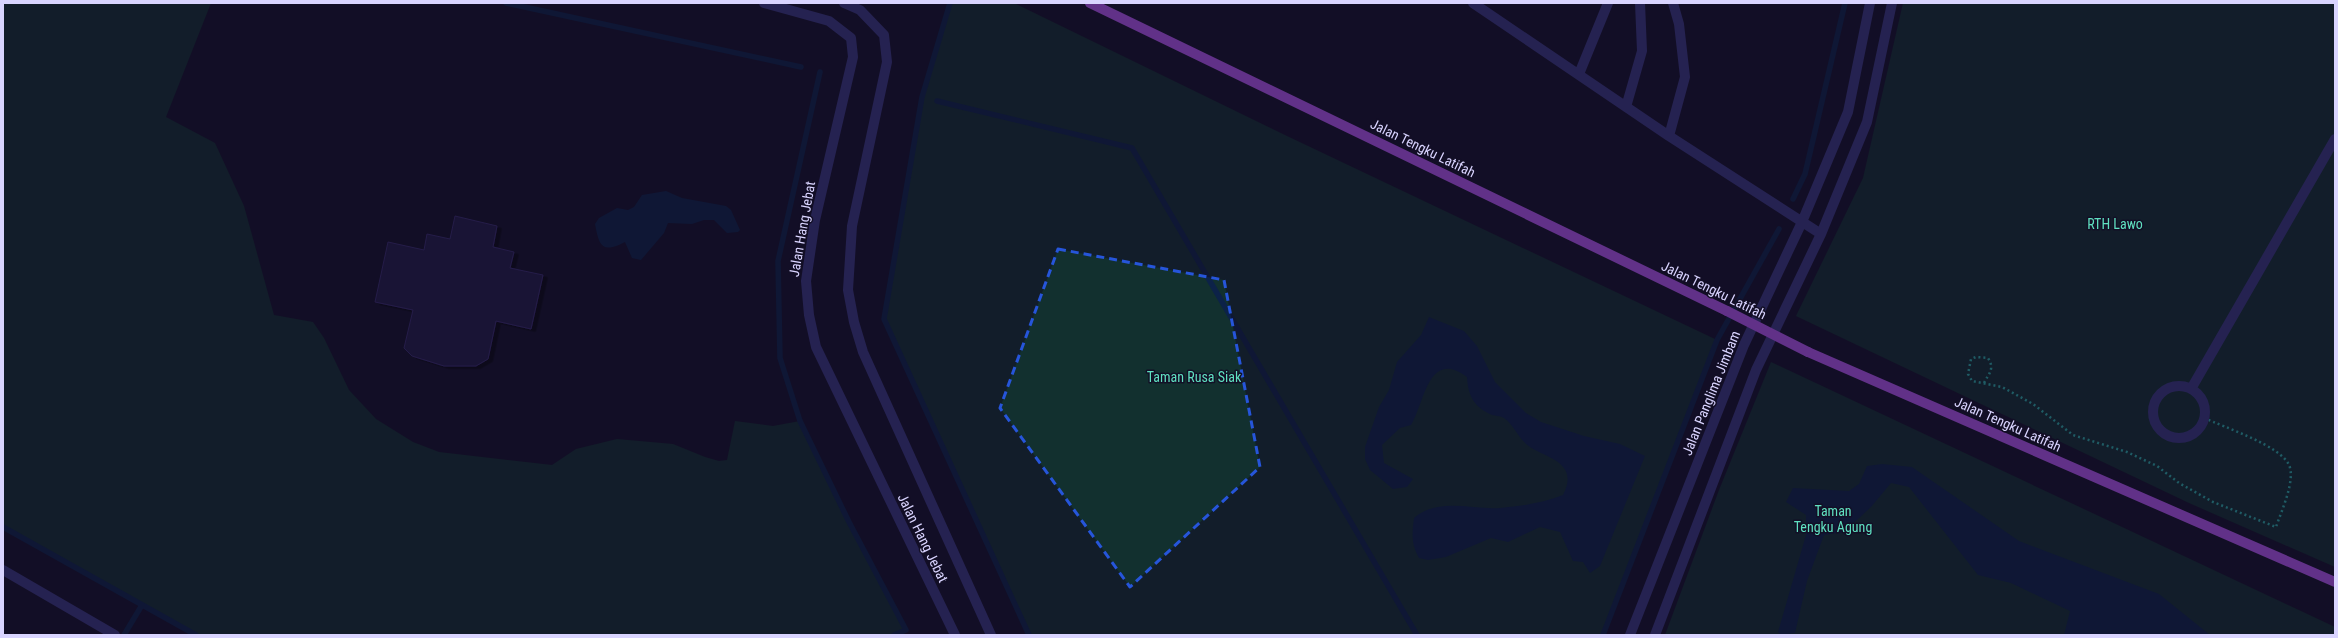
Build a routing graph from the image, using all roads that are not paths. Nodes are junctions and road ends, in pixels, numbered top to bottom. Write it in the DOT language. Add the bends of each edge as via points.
graph roads {
  1 [pos="764,3"];
  2 [pos="844,3"];
  3 [pos="1090,3"];
  4 [pos="1473,3"];
  5 [pos="1608,3"];
  6 [pos="1640,3"];
  7 [pos="1673,3"];
  8 [pos="1870,3"];
  9 [pos="1892,3"];
  10 [pos="1579,74"];
  11 [pos="1626,107"];
  12 [pos="1669,136"];
  13 [pos="2335,140"];
  14 [pos="1802,222"];
  15 [pos="1821,234"];
  16 [pos="2191,389"];
  17 [pos="3,570"];
  18 [pos="2335,582"];
  19 [pos="115,635"];
  20 [pos="954,635"];
  21 [pos="991,635"];
  22 [pos="1630,635"];
  23 [pos="1655,635"];
  1 -- 20 [label="street, Jalan Hang Jebat" via="829,21 851,38 853,57 815,220 806,282 809,315 816,347"];
  2 -- 21 [label="street, Jalan Hang Jebat" via="860,10 884,35 887,62 852,226 848,290 854,322 864,352"];
  3 -- 18 [label="main road, Jalan Tengku Latifah, bridge" via="1808,352"];
  4 -- 10 [label="street"];
  5 -- 10 [label="street"];
  6 -- 11 [label="street" via="1642,51"];
  7 -- 12 [label="street" via="1680,24 1685,77"];
  8 -- 14 [label="street, Jalan Panglima Jimbam" via="1848,112"];
  9 -- 15 [label="street" via="1867,122"];
  10 -- 11 [label="street"];
  11 -- 12 [label="street"];
  12 -- 14 [label="street"];
  13 -- 16 [label="street"];
  14 -- 15 [label="street"];
  14 -- 22 [label="street, Jalan Panglima Jimbam" via="1744,345"];
  15 -- 23 [label="street" via="1756,370"];
  16 -- 16 [label="street" via="2202,401 2204,418 2196,432 2180,439 2164,434 2154,420 2154,403 2162,392 2174,386"];
  17 -- 19 [label="street"];
}
